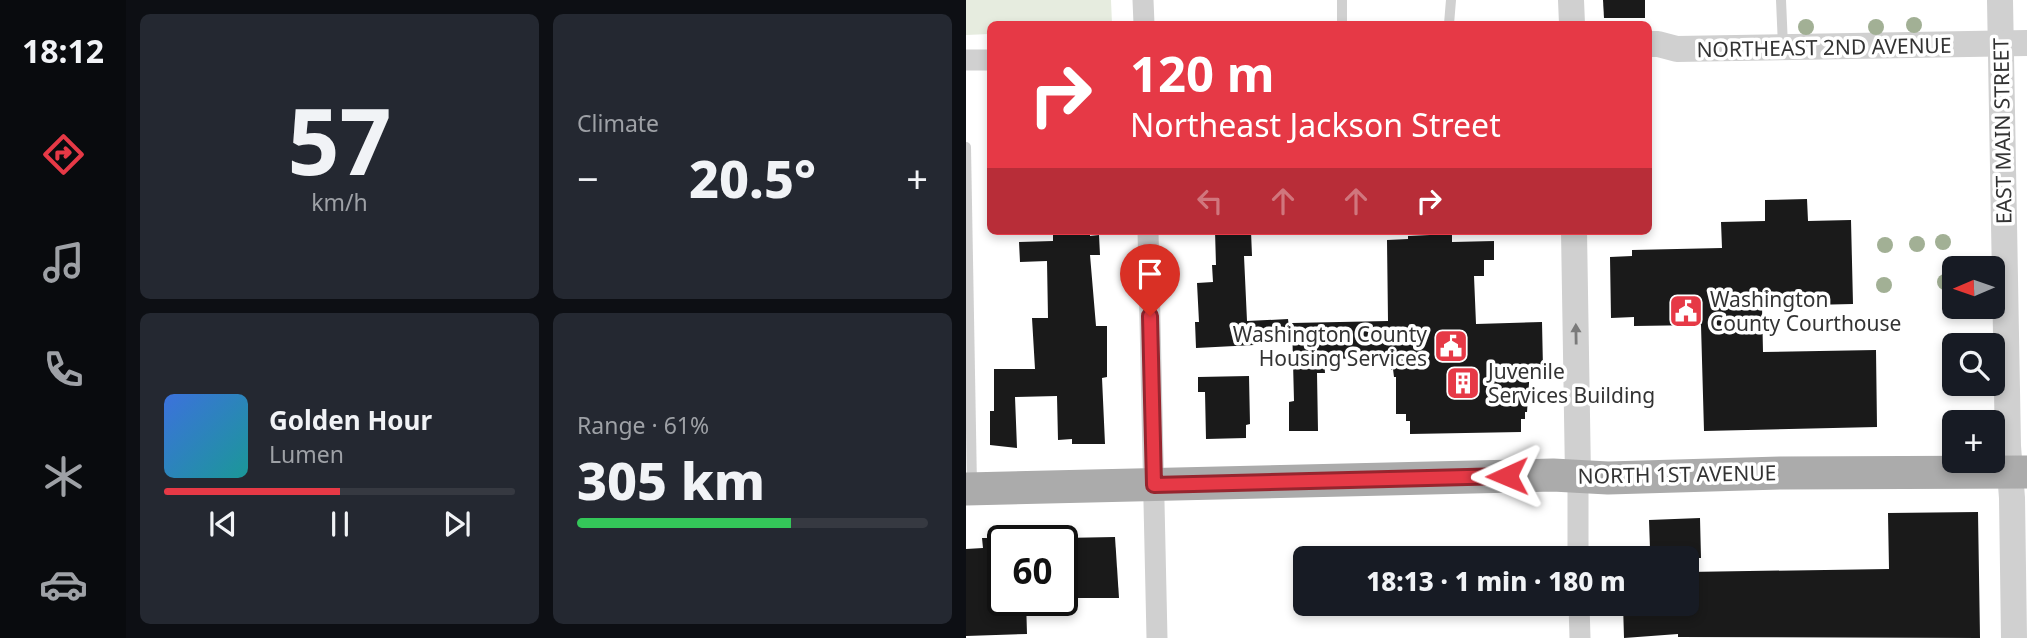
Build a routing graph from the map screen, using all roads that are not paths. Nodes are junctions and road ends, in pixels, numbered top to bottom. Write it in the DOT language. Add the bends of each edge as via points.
graph roads {
  1 [pos="1143,0"];
  2 [pos="1342,0"];
  3 [pos="1451,0"];
  4 [pos="1571,0"];
  5 [pos="1781,0"];
  6 [pos="2000,0"];
  7 [pos="1144,21"];
  8 [pos="1342,21"];
  9 [pos="1449,21"];
  10 [pos="1572,21"];
  11 [pos="2027,43"];
  12 [pos="1652,44"];
  13 [pos="2001,44"];
  14 [pos="1783,47"];
  15 [pos="987,60"];
  16 [pos="966,61"];
  17 [pos="966,148"];
  18 [pos="1149,235"];
  19 [pos="1574,235"];
  20 [pos="2018,472"];
  21 [pos="1578,476"];
  22 [pos="1154,485"];
  23 [pos="969,489"];
  24 [pos="2020,535"];
  25 [pos="1578,546"];
  26 [pos="1579,616"];
  27 [pos="1157,638"];
  28 [pos="1580,638"];
  29 [pos="2014,638"];
  1 -- 7 [label="street"];
  2 -- 8 [label="lane"];
  3 -- 9 [label="lane"];
  4 -- 10 [label="street"];
  5 -- 14 [label="lane"];
  6 -- 13 [label="street, EAST MAIN STREET"];
  11 -- 13 [label="street, NORTHEAST 2ND AVENUE"];
  12 -- 14 [label="street, NORTHEAST 2ND AVENUE" via="1676,49"];
  13 -- 14 [label="street, NORTHEAST 2ND AVENUE"];
  13 -- 20 [label="street, EAST MAIN STREET"];
  15 -- 16 [label="street"];
  17 -- 23 [label="lane"];
  18 -- 22 [label="street"];
  21 -- 19 [label="street, one-way"];
  20 -- 21 [label="main road, NORTH 1ST AVENUE"];
  20 -- 24 [label="street, EAST MAIN STREET"];
  21 -- 22 [label="main road, NORTH 1ST AVENUE"];
  21 -- 25 [label="street"];
  22 -- 23 [label="main road, NORTH 1ST AVENUE"];
  22 -- 27 [label="street"];
  24 -- 29 [label="street, EAST MAIN STREET"];
  26 -- 28 [label="street"];
}
